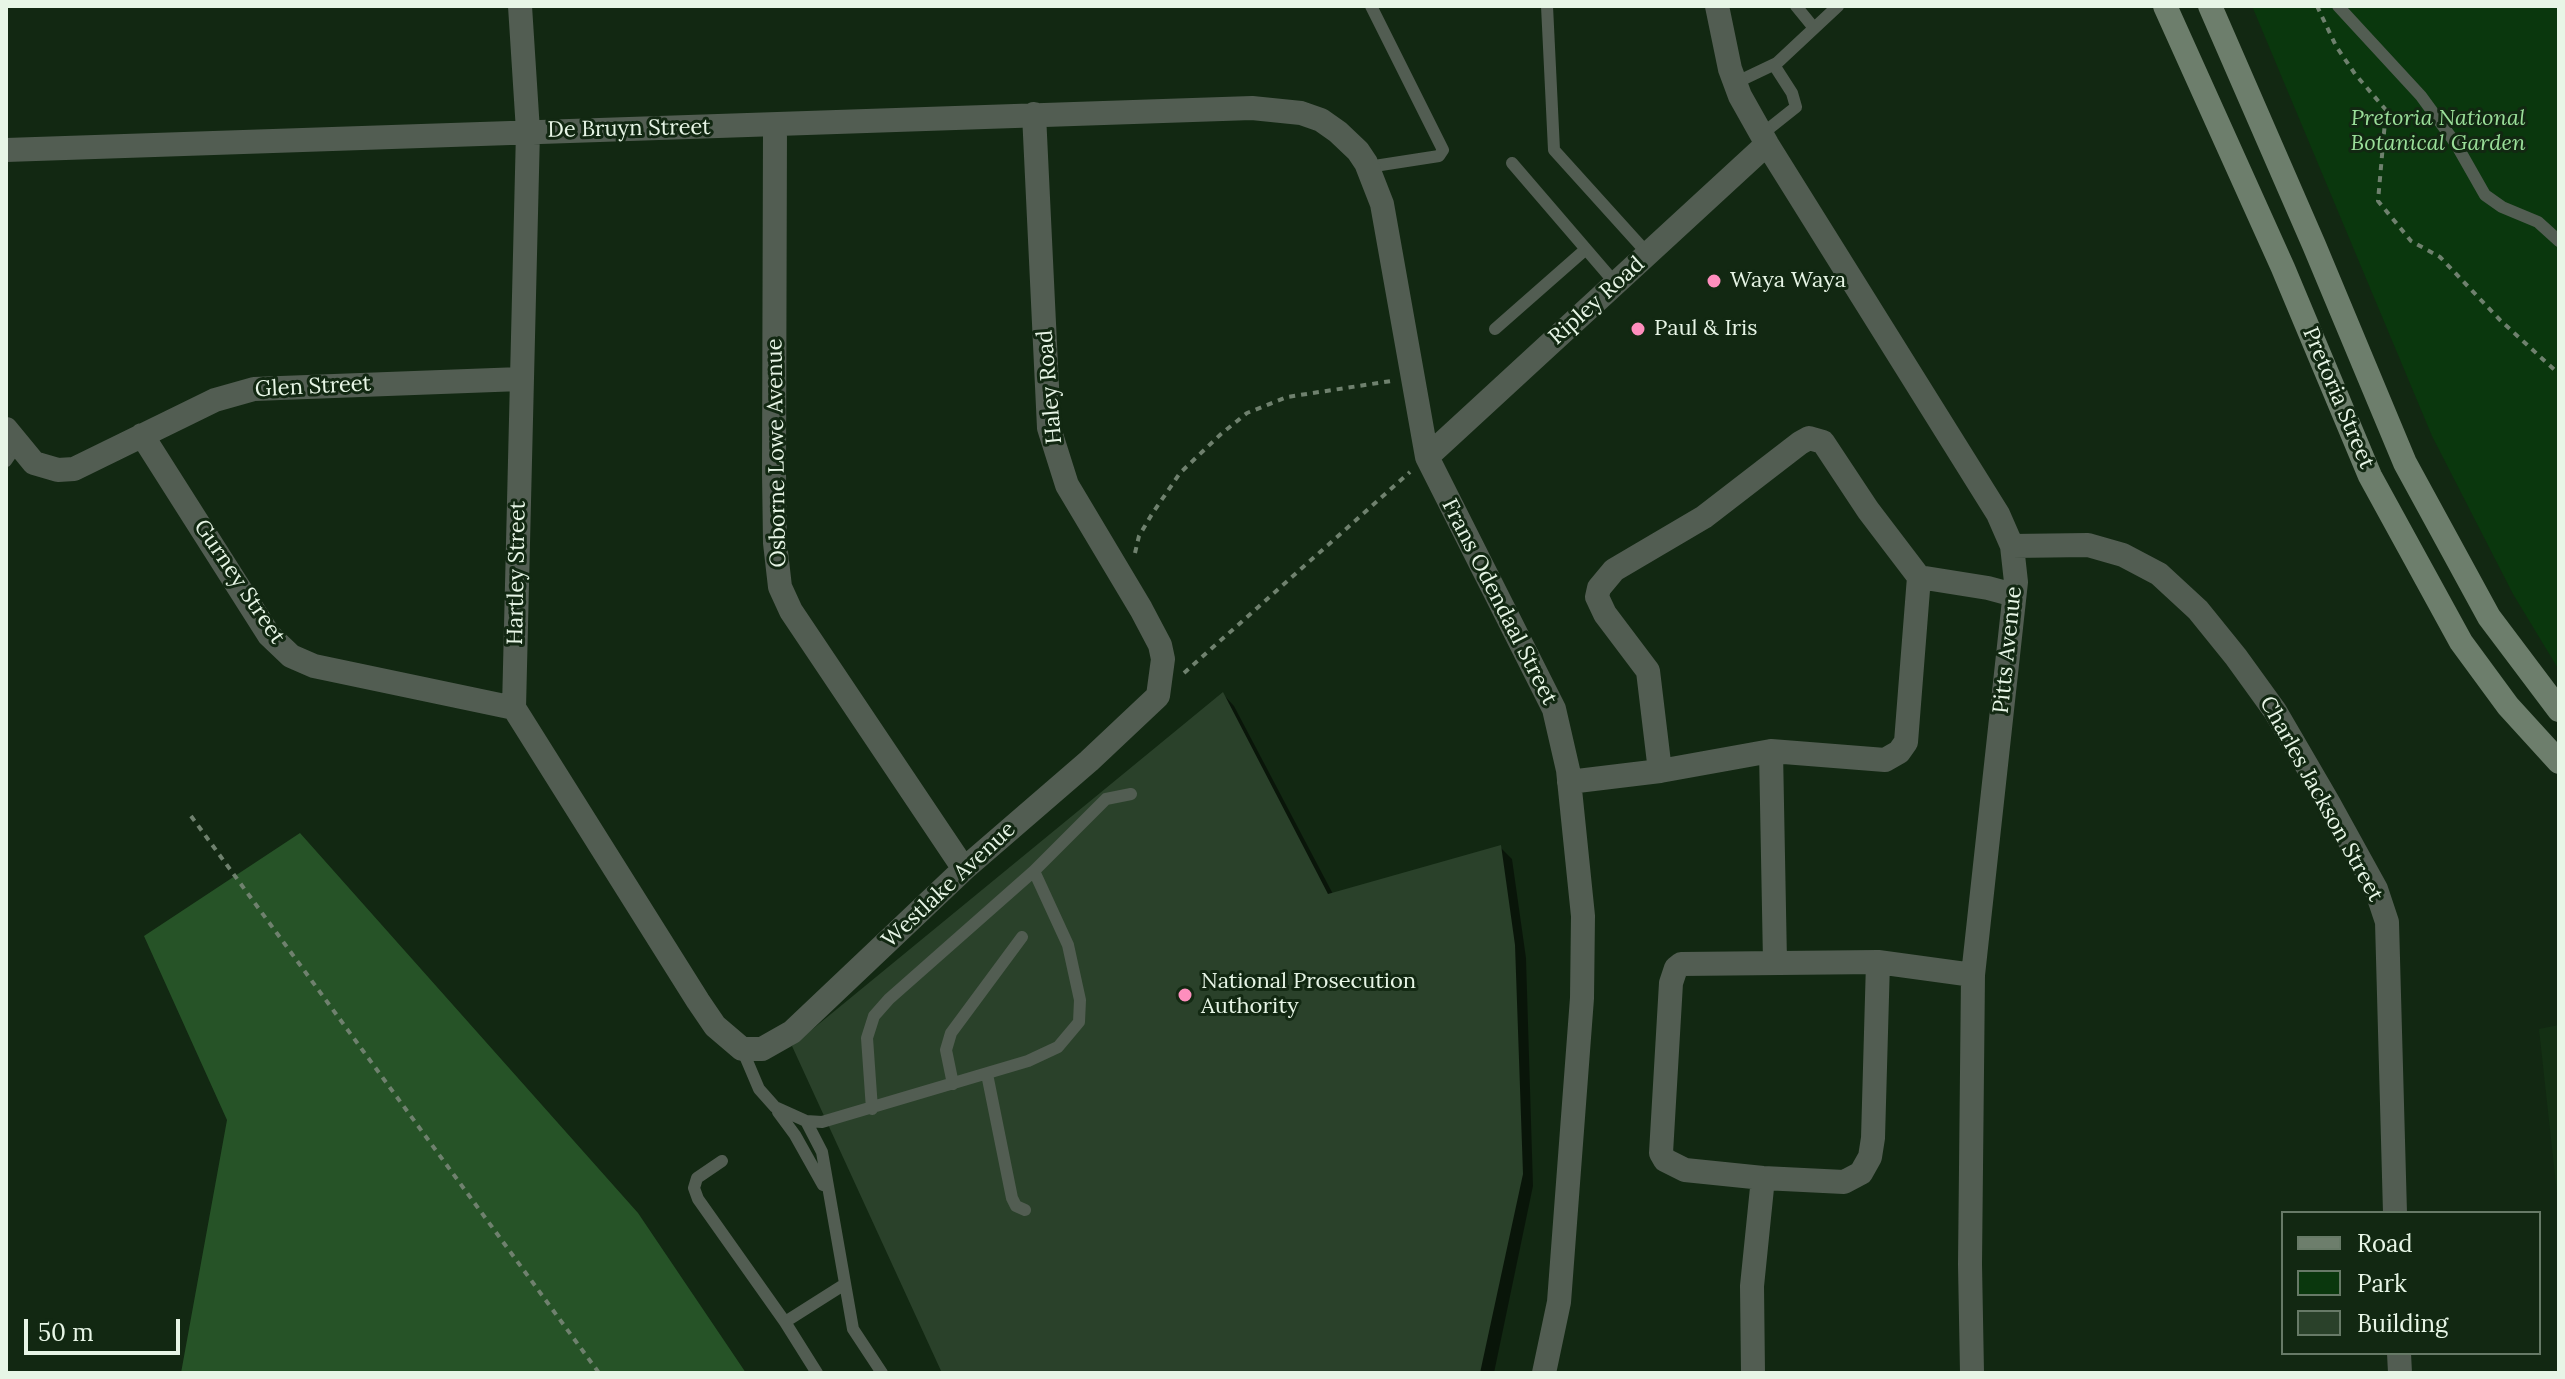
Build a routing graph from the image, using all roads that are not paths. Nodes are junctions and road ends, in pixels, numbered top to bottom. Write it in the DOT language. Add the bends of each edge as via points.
graph roads {
  1 [pos="520,6"];
  2 [pos="1371,6"];
  3 [pos="1547,6"];
  4 [pos="1717,6"];
  5 [pos="1796,6"];
  6 [pos="1838,6"];
  7 [pos="2165,6"];
  8 [pos="2210,6"];
  9 [pos="2338,6"];
  10 [pos="1814,28"];
  11 [pos="1774,65"];
  12 [pos="1735,83"];
  13 [pos="1252,108"];
  14 [pos="1034,114"];
  15 [pos="775,126"];
  16 [pos="528,131"];
  17 [pos="1764,139"];
  18 [pos="6,150"];
  19 [pos="1512,163"];
  20 [pos="1368,167"];
  21 [pos="2559,241"];
  22 [pos="1586,249"];
  23 [pos="1648,254"];
  24 [pos="1616,284"];
  25 [pos="1495,329"];
  26 [pos="521,379"];
  27 [pos="142,435"];
  28 [pos="10,445"];
  29 [pos="1427,457"];
  30 [pos="2012,546"];
  31 [pos="1919,577"];
  32 [pos="2014,595"];
  33 [pos="514,708"];
  34 [pos="2559,710"];
  35 [pos="1135,717"];
  36 [pos="1771,751"];
  37 [pos="2559,762"];
  38 [pos="1660,771"];
  39 [pos="1569,782"];
  40 [pos="1131,794"];
  41 [pos="964,869"];
  42 [pos="1034,871"];
  43 [pos="1022,937"];
  44 [pos="1775,962"];
  45 [pos="1878,962"];
  46 [pos="1973,975"];
  47 [pos="752,1049"];
  48 [pos="987,1074"];
  49 [pos="953,1084"];
  50 [pos="775,1107"];
  51 [pos="872,1109"];
  52 [pos="806,1121"];
  53 [pos="722,1161"];
  54 [pos="1763,1178"];
  55 [pos="827,1191"];
  56 [pos="1025,1210"];
  57 [pos="2395,1211"];
  58 [pos="845,1284"];
  59 [pos="785,1322"];
  60 [pos="817,1373"];
  61 [pos="882,1373"];
  62 [pos="1544,1373"];
  63 [pos="1753,1373"];
  64 [pos="1972,1373"];
  1 -- 16 [label="street, Hartley Street"];
  2 -- 20 [label="lane" via="1443,150 1439,156"];
  3 -- 23 [label="lane" via="1554,150"];
  4 -- 12 [label="street, Pitts Avenue"];
  5 -- 10 [label="lane"];
  6 -- 10 [label="lane"];
  7 -- 37 [label="main road, Pretoria Street" via="2370,476 2461,642 2508,706"];
  8 -- 34 [label="main road, Pretoria Street" via="2405,463 2489,617"];
  9 -- 21 [label="lane" via="2421,96 2485,195 2538,222"];
  10 -- 11 [label="lane"];
  11 -- 12 [label="lane"];
  11 -- 17 [label="lane" via="1796,107"];
  12 -- 17 [label="street, Pitts Avenue"];
  13 -- 14 [label="street, De Bruyn Street"];
  13 -- 20 [label="street, Frans Odendaal Street" via="1321,120 1348,141"];
  14 -- 15 [label="street, De Bruyn Street"];
  14 -- 35 [label="street, Haley Road" via="1049,428 1067,485 1127,585 1163,659 1158,696"];
  15 -- 16 [label="street, De Bruyn Street"];
  15 -- 41 [label="street, Osborne Lowe Avenue" via="774,474 780,587"];
  16 -- 18 [label="street, De Bruyn Street"];
  16 -- 26 [label="street, Hartley Street"];
  17 -- 23 [label="street, Ripley Road"];
  17 -- 30 [label="street, Pitts Avenue" via="1998,514"];
  19 -- 22 [label="lane"];
  20 -- 29 [label="street, Frans Odendaal Street" via="1382,204"];
  22 -- 24 [label="lane"];
  22 -- 25 [label="lane"];
  23 -- 24 [label="street, Ripley Road"];
  24 -- 29 [label="street, Ripley Road"];
  26 -- 27 [label="street, Glen Street" via="254,389 215,400"];
  26 -- 33 [label="street, Hartley Street"];
  27 -- 28 [label="street, Glen Street" via="74,469 34,463"];
  27 -- 33 [label="street, Gurney Street" via="269,635 291,656 314,666"];
  29 -- 39 [label="street, Frans Odendaal Street" via="1554,709"];
  30 -- 32 [label="street, Pitts Avenue"];
  30 -- 57 [label="street, Charles Jackson Street" via="2088,545 2159,574 2198,610 2236,657 2275,711 2328,802 2376,889 2387,922"];
  31 -- 32 [label="street"];
  31 -- 36 [label="street" via="1906,742 1899,752 1885,760"];
  31 -- 38 [label="street" via="1823,442 1809,438 1704,517 1614,570 1597,597 1648,671"];
  32 -- 46 [label="street, Pitts Avenue"];
  33 -- 47 [label="street" via="715,1026"];
  35 -- 41 [label="street, Westlake Avenue"];
  36 -- 38 [label="street"];
  36 -- 44 [label="street"];
  38 -- 39 [label="street"];
  39 -- 62 [label="street, Frans Odendaal Street" via="1583,916 1582,998 1559,1302"];
  40 -- 42 [label="lane" via="1106,799"];
  41 -- 47 [label="street, Westlake Avenue" via="792,1032"];
  42 -- 48 [label="lane" via="1068,945 1080,1000 1079,1022 1048,1053"];
  42 -- 51 [label="lane" via="874,1016 867,1038"];
  43 -- 49 [label="lane" via="951,1033 946,1050"];
  44 -- 45 [label="street"];
  44 -- 54 [label="street" via="1681,964 1674,972 1661,1153 1685,1170"];
  45 -- 46 [label="street"];
  45 -- 54 [label="street" via="1868,1163 1844,1182"];
  46 -- 64 [label="street, Pitts Avenue"];
  47 -- 50 [label="lane" via="759,1089"];
  48 -- 49 [label="lane"];
  48 -- 56 [label="lane" via="1012,1198"];
  49 -- 51 [label="lane"];
  50 -- 52 [label="lane"];
  50 -- 55 [label="lane"];
  51 -- 52 [label="lane"];
  52 -- 55 [label="lane" via="822,1152"];
  53 -- 59 [label="lane" via="697,1178 698,1199"];
  54 -- 63 [label="street" via="1752,1286"];
  55 -- 58 [label="lane"];
  58 -- 59 [label="lane"];
  58 -- 61 [label="lane" via="853,1329"];
  59 -- 60 [label="lane"];
}
